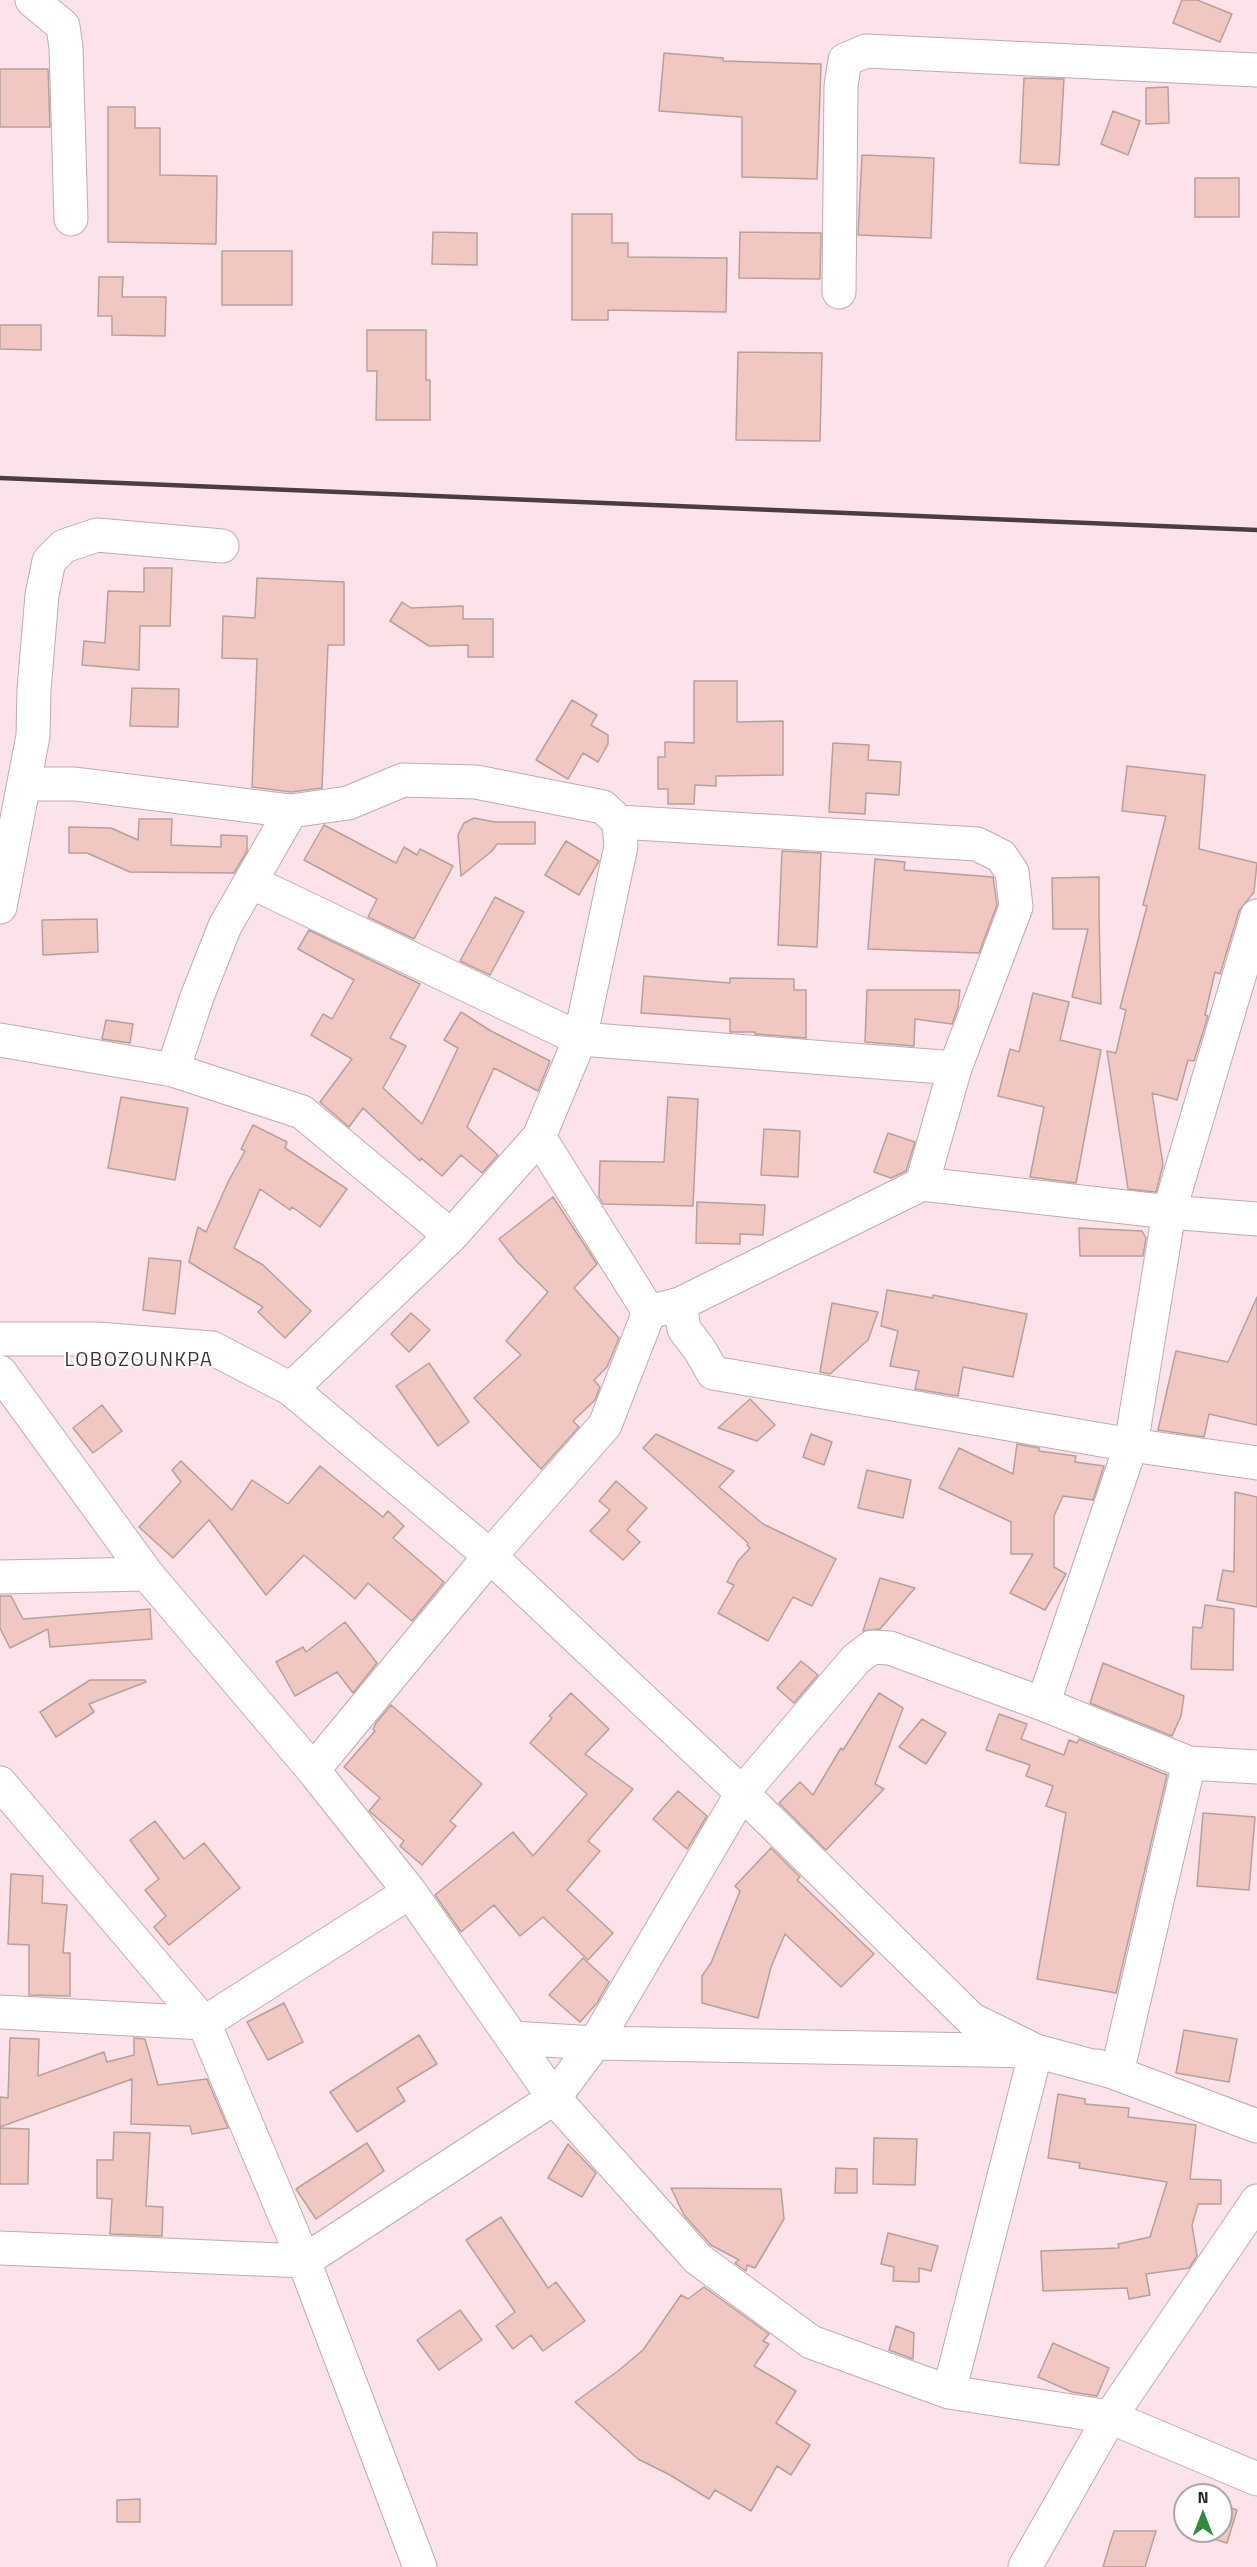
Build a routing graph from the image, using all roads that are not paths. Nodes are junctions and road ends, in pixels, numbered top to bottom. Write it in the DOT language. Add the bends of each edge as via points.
graph roads {
  1 [pos="32,0"];
  2 [pos="1257,70"];
  3 [pos="71,219"];
  4 [pos="839,292"];
  5 [pos="222,546"];
  6 [pos="24,784"];
  7 [pos="291,811"];
  8 [pos="619,822"];
  9 [pos="251,882"];
  10 [pos="0,907"];
  11 [pos="1257,916"];
  12 [pos="580,1039"];
  13 [pos="0,1040"];
  14 [pos="954,1068"];
  15 [pos="173,1070"];
  16 [pos="539,1137"];
  17 [pos="922,1184"];
  18 [pos="1169,1212"];
  19 [pos="1257,1219"];
  20 [pos="451,1236"];
  21 [pos="680,1304"];
  22 [pos="649,1312"];
  23 [pos="0,1339"];
  24 [pos="0,1371"];
  25 [pos="291,1389"];
  26 [pos="1131,1445"];
  27 [pos="1257,1463"];
  28 [pos="490,1556"];
  29 [pos="147,1574"];
  30 [pos="0,1577"];
  31 [pos="1043,1704"];
  32 [pos="1189,1763"];
  33 [pos="1257,1767"];
  34 [pos="313,1770"];
  35 [pos="0,1783"];
  36 [pos="742,1793"];
  37 [pos="410,1892"];
  38 [pos="0,2012"];
  39 [pos="971,2019"];
  40 [pos="204,2023"];
  41 [pos="512,2038"];
  42 [pos="595,2043"];
  43 [pos="1036,2050"];
  44 [pos="1117,2073"];
  45 [pos="554,2098"];
  46 [pos="1257,2126"];
  47 [pos="1257,2201"];
  48 [pos="0,2248"];
  49 [pos="304,2261"];
  50 [pos="949,2392"];
  51 [pos="1110,2417"];
  52 [pos="1257,2478"];
  53 [pos="420,2567"];
  54 [pos="1025,2567"];
  1 -- 3 [label="street" via="63,26"];
  2 -- 4 [label="street" via="866,51 845,60 841,87"];
  5 -- 6 [label="street" via="97,535 64,546 49,561 42,595 33,736"];
  6 -- 7 [label="street" via="75,784"];
  6 -- 10 [label="street"];
  7 -- 8 [label="street" via="348,803 403,780 476,782 603,807"];
  7 -- 9 [label="street"];
  8 -- 12 [label="street" via="621,846"];
  8 -- 14 [label="street" via="977,844 1001,856 1011,872 1016,907"];
  9 -- 12 [label="street"];
  9 -- 15 [label="street" via="225,926 196,997"];
  11 -- 18 [label="street"];
  12 -- 14 [label="street"];
  12 -- 16 [label="street"];
  13 -- 15 [label="street"];
  14 -- 17 [label="street"];
  15 -- 20 [label="street" via="302,1112"];
  16 -- 20 [label="street"];
  16 -- 22 [label="street"];
  17 -- 18 [label="street"];
  17 -- 21 [label="street"];
  18 -- 19 [label="street"];
  18 -- 26 [label="street"];
  20 -- 25 [label="street"];
  21 -- 22 [label="street"];
  21 -- 26 [label="street" via="684,1329 713,1373"];
  22 -- 28 [label="street" via="605,1425"];
  23 -- 25 [label="street" via="97,1339 212,1348"];
  24 -- 29 [label="street"];
  25 -- 28 [label="street"];
  26 -- 27 [label="street"];
  26 -- 31 [label="street"];
  28 -- 34 [label="street"];
  28 -- 36 [label="street"];
  29 -- 30 [label="street"];
  29 -- 34 [label="street"];
  31 -- 32 [label="street"];
  31 -- 36 [label="street" via="890,1648 872,1647 856,1659"];
  32 -- 33 [label="street"];
  32 -- 44 [label="street"];
  34 -- 37 [label="street"];
  35 -- 40 [label="street"];
  36 -- 39 [label="street"];
  36 -- 42 [label="street"];
  37 -- 40 [label="street"];
  37 -- 41 [label="street"];
  38 -- 40 [label="street"];
  39 -- 43 [label="street"];
  39 -- 44 [label="street"];
  40 -- 49 [label="street"];
  41 -- 42 [label="street"];
  41 -- 45 [label="street"];
  42 -- 43 [label="street"];
  42 -- 45 [label="street"];
  43 -- 44 [label="street"];
  43 -- 50 [label="street"];
  44 -- 46 [label="street"];
  45 -- 49 [label="street"];
  45 -- 50 [label="street" via="698,2259 811,2342"];
  47 -- 51 [label="street"];
  48 -- 49 [label="street"];
  49 -- 53 [label="street"];
  50 -- 51 [label="street"];
  51 -- 52 [label="street"];
  51 -- 54 [label="street"];
}
